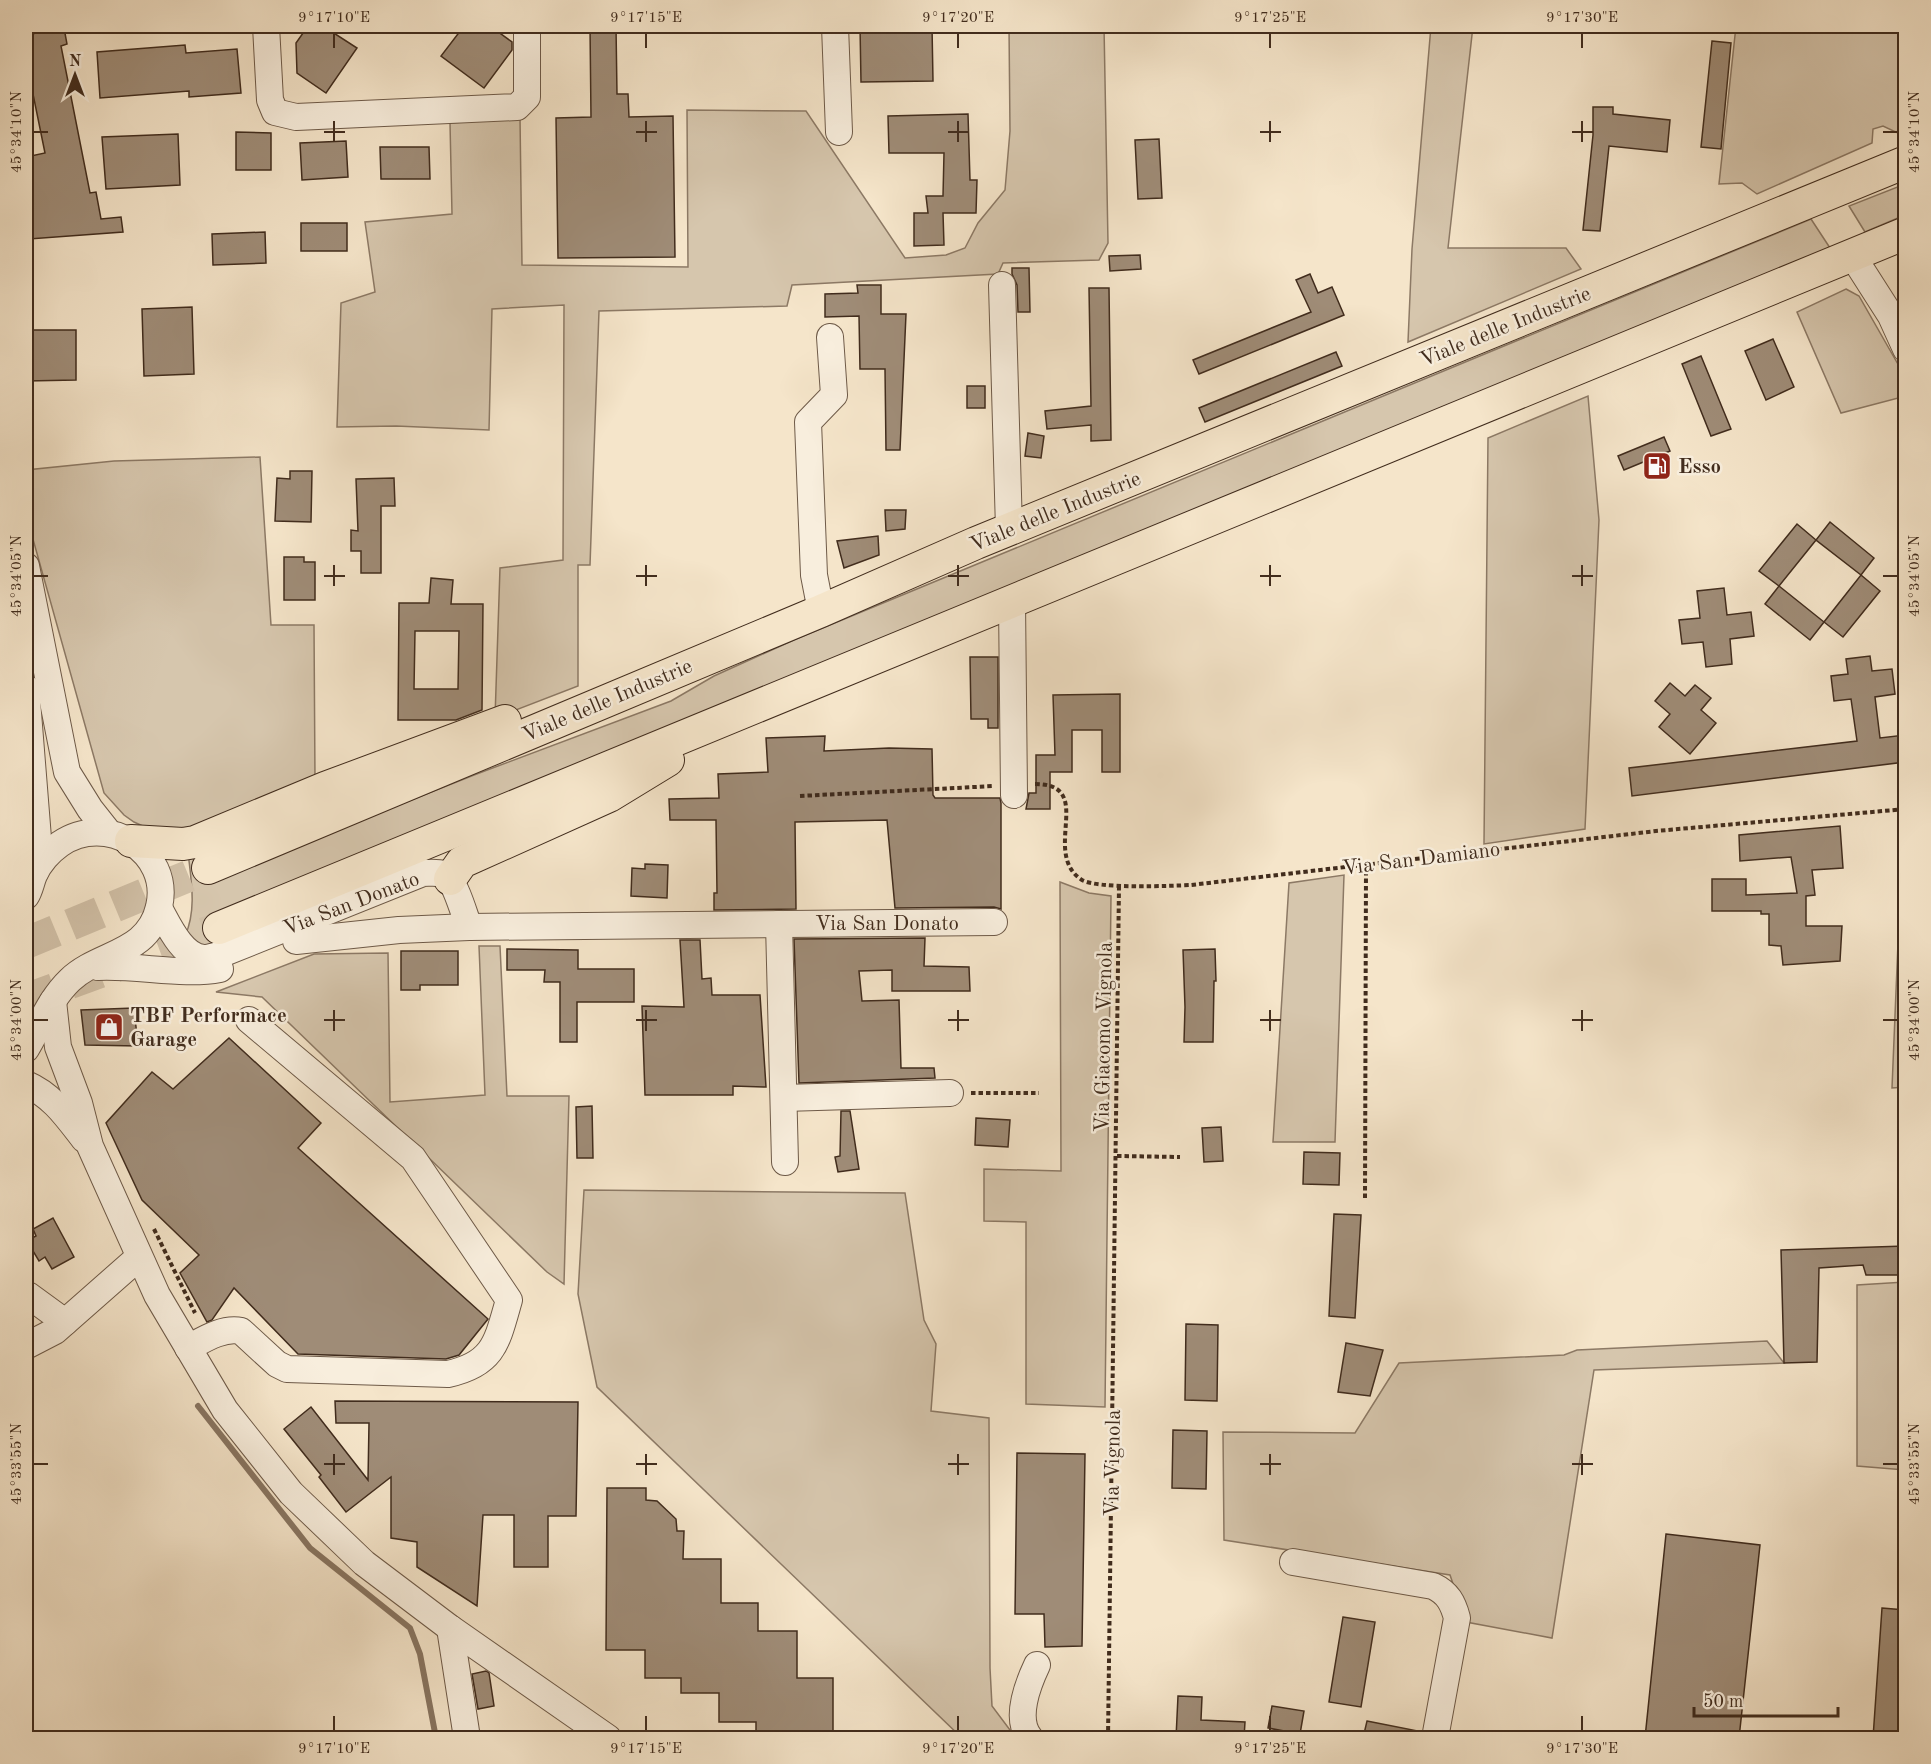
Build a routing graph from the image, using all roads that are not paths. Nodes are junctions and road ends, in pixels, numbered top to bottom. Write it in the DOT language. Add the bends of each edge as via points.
graph roads {
  1 [pos="266,26"];
  2 [pos="527,26"];
  3 [pos="835,26"];
  4 [pos="839,132"];
  5 [pos="1905,162"];
  6 [pos="1905,233"];
  7 [pos="1852,255"];
  8 [pos="1002,285"];
  9 [pos="1898,318"];
  10 [pos="830,337"];
  11 [pos="1905,349"];
  12 [pos="1009,530"];
  13 [pos="26,566"];
  14 [pos="1012,602"];
  15 [pos="821,611"];
  16 [pos="750,640"];
  17 [pos="26,688"];
  18 [pos="751,709"];
  19 [pos="1014,790"];
  20 [pos="120,837"];
  21 [pos="208,868"];
  22 [pos="35,872"];
  23 [pos="450,879"];
  24 [pos="26,896"];
  25 [pos="159,908"];
  26 [pos="994,922"];
  27 [pos="779,924"];
  28 [pos="469,927"];
  29 [pos="219,928"];
  30 [pos="296,941"];
  31 [pos="86,968"];
  32 [pos="53,1001"];
  33 [pos="249,1020"];
  34 [pos="26,1049"];
  35 [pos="26,1084"];
  36 [pos="950,1093"];
  37 [pos="784,1098"];
  38 [pos="90,1146"];
  39 [pos="785,1162"];
  40 [pos="139,1257"];
  41 [pos="27,1295"];
  42 [pos="64,1322"];
  43 [pos="26,1346"];
  44 [pos="188,1348"];
  45 [pos="1293,1562"];
  46 [pos="450,1628"];
  47 [pos="1037,1665"];
  48 [pos="467,1738"];
  49 [pos="608,1738"];
  50 [pos="1030,1738"];
  51 [pos="1435,1738"];
  1 -- 2 [label="street" via="270,100 275,112 296,117 517,107 527,98"];
  3 -- 4 [label="street"];
  5 -- 12 [label="main road, Viale delle Industrie"];
  6 -- 7 [label="main road"];
  7 -- 9 [label="street"];
  7 -- 14 [label="main road"];
  8 -- 12 [label="street"];
  9 -- 11 [label="street"];
  10 -- 15 [label="street" via="834,396 808,422 814,575"];
  12 -- 15 [label="main road, Viale delle Industrie"];
  13 -- 20 [label="street" via="67,772 90,809"];
  14 -- 18 [label="main road"];
  14 -- 19 [label="street"];
  15 -- 16 [label="main road, Viale delle Industrie"];
  16 -- 20 [label="main road" via="697,648 195,842"];
  16 -- 21 [label="main road, Viale delle Industrie"];
  17 -- 22 [label="street" via="37,829"];
  18 -- 23 [label="main road" via="609,796 462,862"];
  18 -- 29 [label="main road"];
  20 -- 22 [label="street" via="85,833 71,837 59,844"];
  20 -- 25 [label="street" via="142,848 152,861 158,876"];
  22 -- 24 [label="street"];
  23 -- 25 [label="street, Via San Donato" via="442,874 423,873 203,958 189,952"];
  23 -- 28 [label="street, Via San Donato"];
  23 -- 30 [label="street"];
  25 -- 31 [label="street" via="139,941"];
  26 -- 27 [label="street, Via San Donato"];
  27 -- 28 [label="street, Via San Donato"];
  27 -- 37 [label="street"];
  28 -- 30 [label="street, Via San Donato"];
  30 -- 31 [label="street" via="204,972 122,966"];
  31 -- 32 [label="street" via="67,982"];
  32 -- 34 [label="street"];
  32 -- 38 [label="street" via="58,1047"];
  33 -- 44 [label="street" via="413,1158 509,1300 499,1335 484,1359 467,1370 448,1374 287,1369 235,1329"];
  35 -- 38 [label="street" via="42,1092 60,1109"];
  36 -- 37 [label="street"];
  37 -- 39 [label="street"];
  38 -- 40 [label="street"];
  40 -- 42 [label="street"];
  40 -- 44 [label="street"];
  41 -- 42 [label="street"];
  42 -- 43 [label="street"];
  44 -- 46 [label="street" via="225,1410 291,1493 364,1563"];
  45 -- 51 [label="street" via="1433,1586 1452,1602 1457,1618"];
  46 -- 48 [label="street"];
  46 -- 49 [label="street"];
  47 -- 50 [label="street" via="1023,1707 1025,1733"];
}
